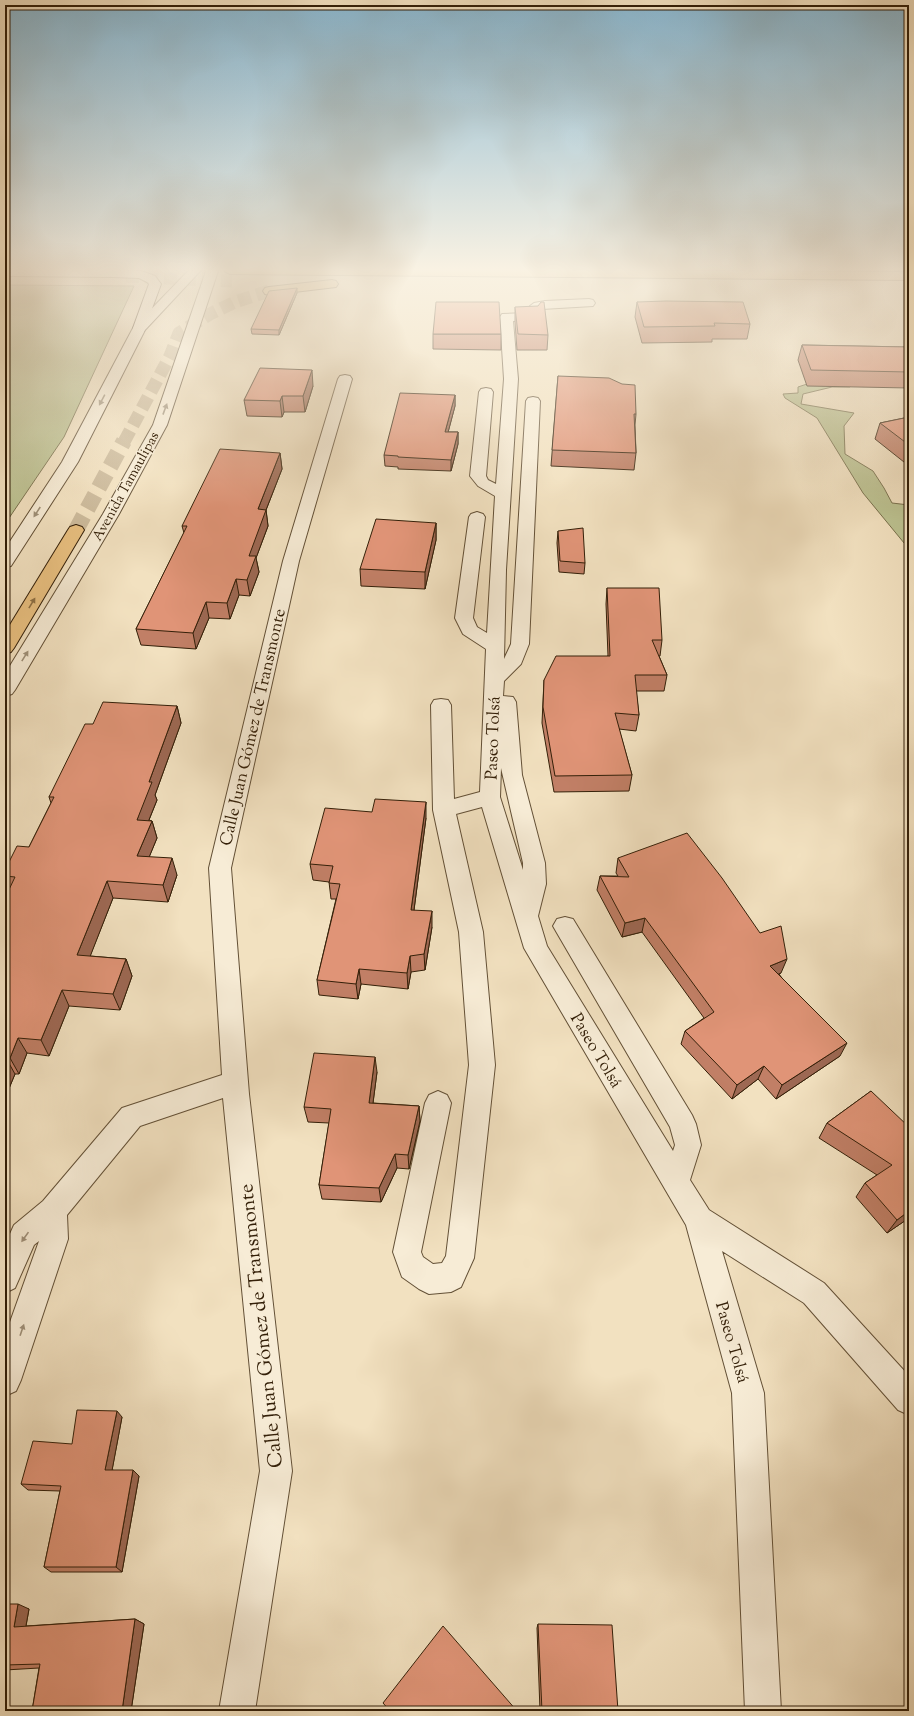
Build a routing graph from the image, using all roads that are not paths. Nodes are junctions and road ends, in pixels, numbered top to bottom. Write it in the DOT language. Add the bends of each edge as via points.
graph roads {
  1 [pos="129,348"];
  2 [pos="186,348"];
  3 [pos="509,348"];
  4 [pos="345,379"];
  5 [pos="486,392"];
  6 [pos="533,401"];
  7 [pos="503,494"];
  8 [pos="477,517"];
  9 [pos="76,530"];
  10 [pos="5,562"];
  11 [pos="495,647"];
  12 [pos="5,648"];
  13 [pos="494,679"];
  14 [pos="5,690"];
  15 [pos="506,702"];
  16 [pos="440,705"];
  17 [pos="490,797"];
  18 [pos="444,810"];
  19 [pos="526,916"];
  20 [pos="565,926"];
  21 [pos="235,1082"];
  22 [pos="438,1103"];
  23 [pos="676,1181"];
  24 [pos="53,1211"];
  25 [pos="699,1220"];
  26 [pos="5,1278"];
  27 [pos="7,1366"];
  28 [pos="909,1399"];
  29 [pos="238,1711"];
  30 [pos="763,1711"];
  1 -- 10 [label="street, one-way" via="70,462"];
  14 -- 2 [label="street, Avenida Tamaulipas, one-way" via="111,514 160,425"];
  3 -- 7 [label="street, Paseo Tolsá" via="511,379"];
  4 -- 21 [label="street, Calle Juan Gómez de Transmonte" via="291,561 220,868"];
  5 -- 7 [label="street" via="478,476 482,483"];
  6 -- 13 [label="street" via="520,644 514,660"];
  7 -- 11 [label="street, Paseo Tolsá"];
  8 -- 11 [label="street" via="464,618 469,630"];
  12 -- 9 [label="highway, one-way"];
  11 -- 13 [label="street, Paseo Tolsá"];
  13 -- 17 [label="street, Paseo Tolsá"];
  15 -- 19 [label="street" via="512,775 534,863 535,884"];
  16 -- 18 [label="street"];
  17 -- 18 [label="street"];
  17 -- 19 [label="street, Paseo Tolsá"];
  18 -- 22 [label="street" via="471,932 482,1065 460,1258 451,1277 429,1279 412,1267 406,1252"];
  19 -- 23 [label="street, Paseo Tolsá" via="536,948"];
  20 -- 23 [label="street" via="683,1124 688,1145"];
  21 -- 24 [label="street" via="131,1117"];
  21 -- 29 [label="street, Calle Juan Gómez de Transmonte" via="276,1472"];
  23 -- 25 [label="street, Paseo Tolsá"];
  24 -- 26 [label="street, one-way" via="24,1236"];
  27 -- 24 [label="street, one-way" via="54,1239"];
  25 -- 28 [label="street" via="814,1293"];
  25 -- 30 [label="street, Paseo Tolsá" via="748,1394"];
}
